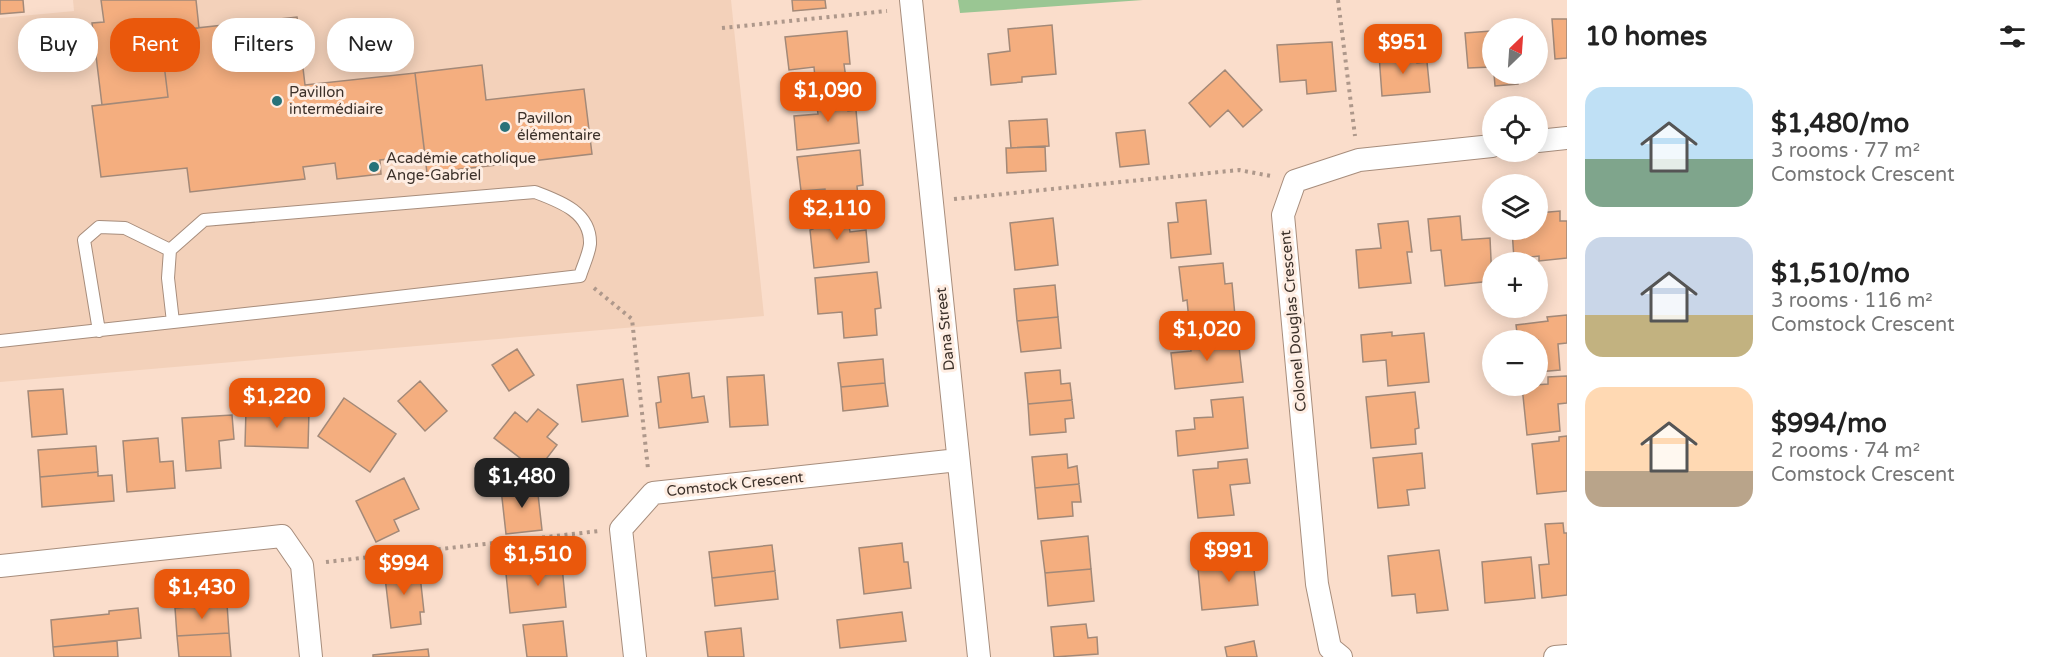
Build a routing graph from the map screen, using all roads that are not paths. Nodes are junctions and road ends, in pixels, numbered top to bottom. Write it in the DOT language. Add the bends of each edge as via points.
graph roads {
  1 [pos="912,4"];
  2 [pos="1567,138"];
  3 [pos="1548,140"];
  4 [pos="1482,147"];
  5 [pos="170,250"];
  6 [pos="173,322"];
  7 [pos="99,331"];
  8 [pos="0,341"];
  9 [pos="958,460"];
  10 [pos="0,566"];
  11 [pos="1567,656"];
  12 [pos="311,657"];
  13 [pos="635,657"];
  14 [pos="979,657"];
  15 [pos="1341,657"];
  16 [pos="1555,657"];
  1 -- 9 [label="street, Dana Street"];
  2 -- 3 [label="street"];
  4 -- 15 [label="street, Colonel Douglas Crescent" via="1359,160 1295,181 1283,215 1317,584 1330,648"];
  5 -- 6 [label="lane" via="168,278"];
  5 -- 6 [label="lane" via="204,220 535,192 564,203 583,218 590,243 580,276"];
  5 -- 7 [label="lane" via="125,228 99,227 84,240"];
  6 -- 7 [label="lane"];
  7 -- 8 [label="lane"];
  9 -- 13 [label="street, Comstock Crescent" via="653,493 621,529"];
  9 -- 14 [label="street, Dana Street"];
  10 -- 12 [label="street" via="282,536 302,565"];
  11 -- 16 [label="street"];
}
